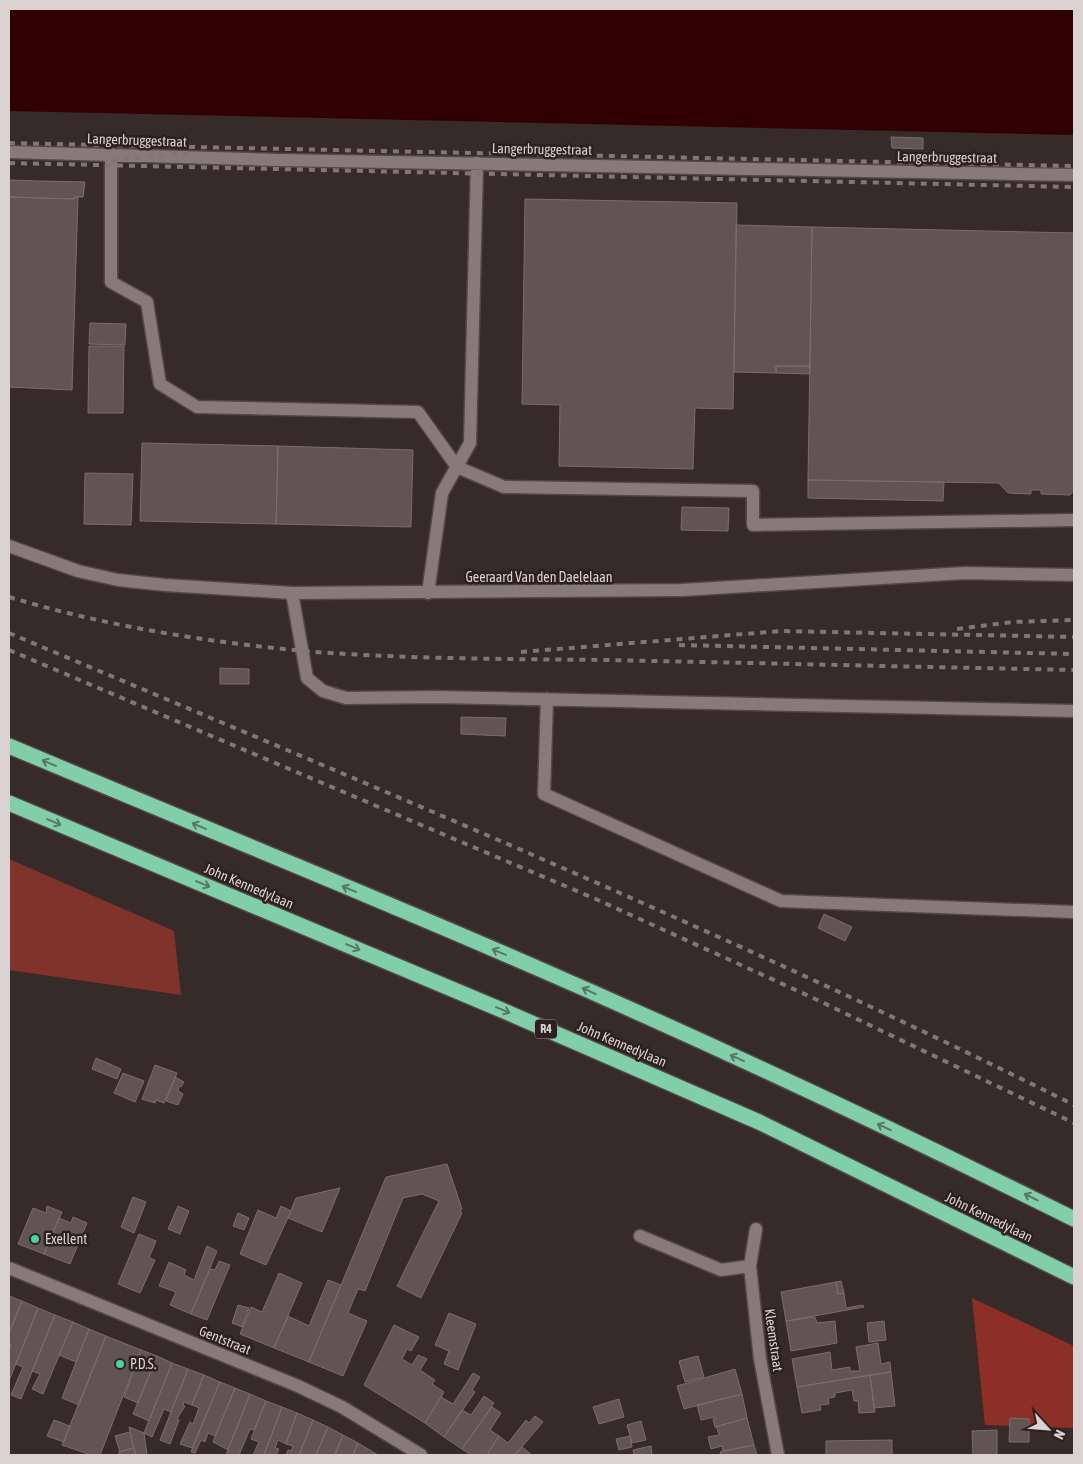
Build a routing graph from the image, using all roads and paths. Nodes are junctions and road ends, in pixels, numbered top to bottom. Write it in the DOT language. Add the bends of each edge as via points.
graph roads {
  1 [pos="9,152"];
  2 [pos="111,154"];
  3 [pos="477,163"];
  4 [pos="1074,175"];
  5 [pos="457,467"];
  6 [pos="1074,520"];
  7 [pos="9,546"];
  8 [pos="1074,575"];
  9 [pos="292,593"];
  10 [pos="428,593"];
  11 [pos="547,699"];
  12 [pos="1074,711"];
  13 [pos="9,746"];
  14 [pos="9,803"];
  15 [pos="1074,912"];
  16 [pos="1074,1219"];
  17 [pos="756,1229"];
  18 [pos="640,1236"];
  19 [pos="750,1266"];
  20 [pos="9,1268"];
  21 [pos="1074,1277"];
  22 [pos="421,1455"];
  23 [pos="778,1455"];
  1 -- 2 [label="street, Langerbruggestraat"];
  2 -- 3 [label="street, Langerbruggestraat"];
  2 -- 5 [label="street" via="111,282 147,302 160,384 197,407 418,412"];
  3 -- 4 [label="street, Langerbruggestraat"];
  3 -- 5 [label="street" via="470,444"];
  5 -- 6 [label="street" via="504,486 752,491 753,525"];
  5 -- 10 [label="street" via="442,493"];
  7 -- 9 [label="street, Geeraard Van den Daelelaan" via="78,571 118,580"];
  8 -- 10 [label="street, Geeraard Van den Daelelaan" via="965,573 682,590"];
  9 -- 10 [label="street, Geeraard Van den Daelelaan"];
  9 -- 11 [label="street" via="307,678 323,691 346,698"];
  11 -- 12 [label="street"];
  11 -- 15 [label="street" via="544,794 781,901"];
  16 -- 13 [label="highway, one-way" via="953,1159 544,970"];
  14 -- 21 [label="highway, John Kennedylaan / R4, one-way" via="759,1122"];
  17 -- 19 [label="street, Kleemstraat"];
  18 -- 19 [label="street" via="721,1270"];
  19 -- 23 [label="street, Kleemstraat" via="760,1358"];
  20 -- 22 [label="street, Gentstraat" via="298,1386 342,1407"];
}
